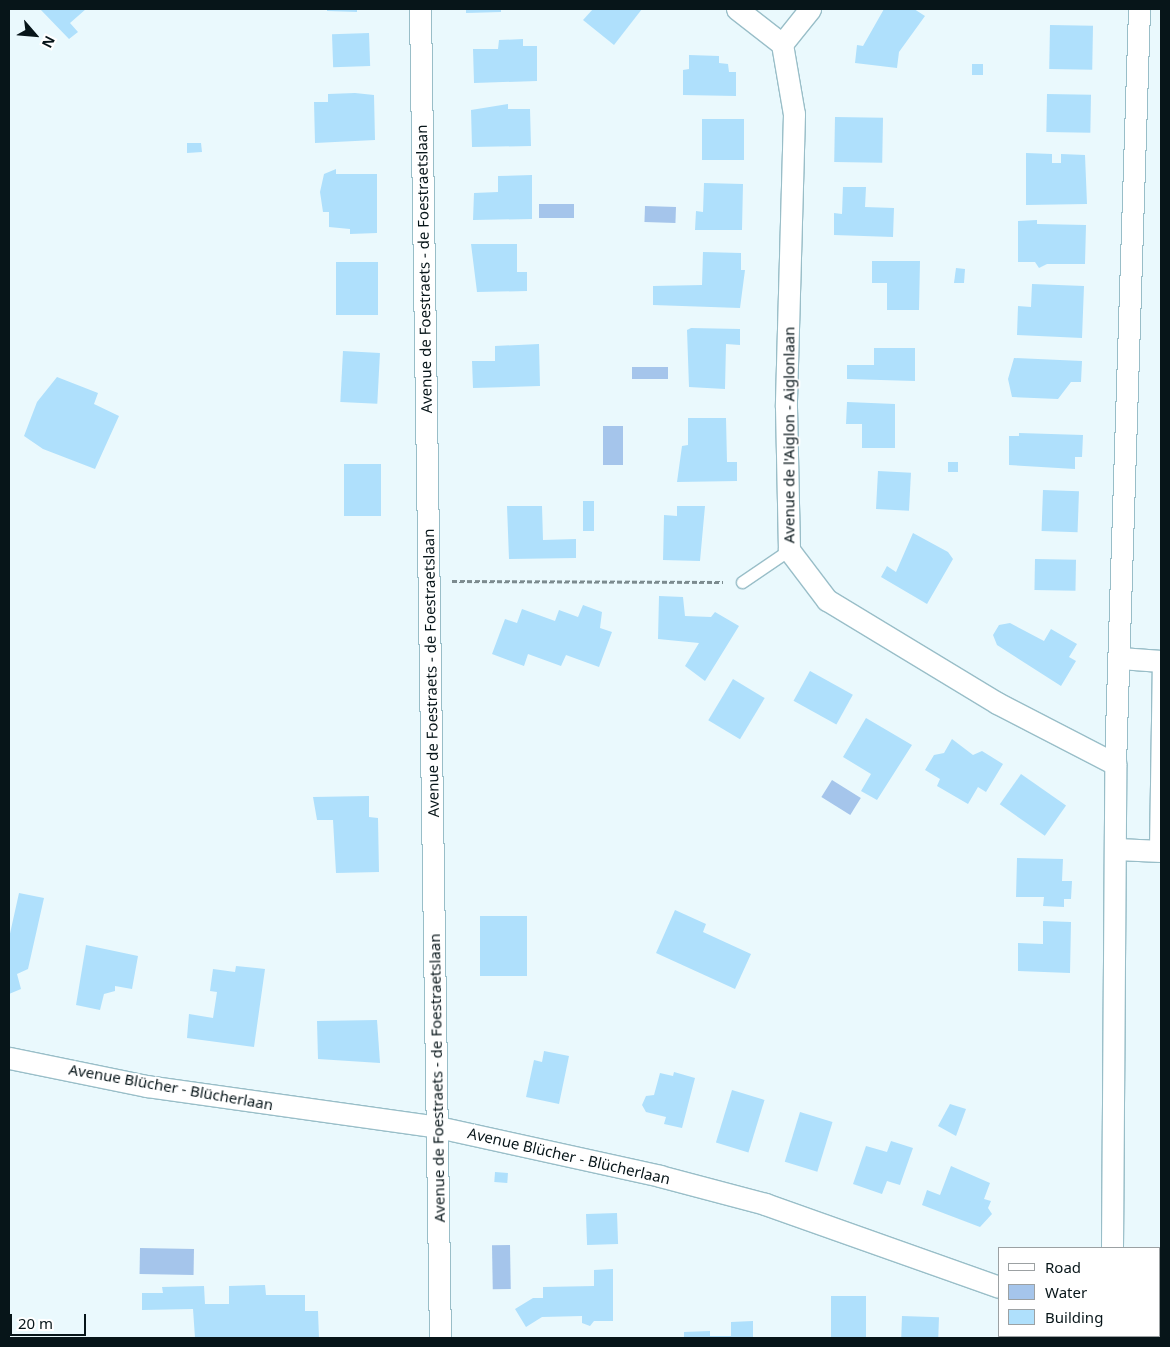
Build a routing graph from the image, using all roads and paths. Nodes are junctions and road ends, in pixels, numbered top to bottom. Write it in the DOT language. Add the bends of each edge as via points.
graph roads {
  1 [pos="420,9"];
  2 [pos="737,9"];
  3 [pos="810,9"];
  4 [pos="1139,9"];
  5 [pos="782,44"];
  6 [pos="789,550"];
  7 [pos="429,581"];
  8 [pos="742,582"];
  9 [pos="1120,658"];
  10 [pos="1160,660"];
  11 [pos="1115,764"];
  12 [pos="1116,849"];
  13 [pos="1158,850"];
  14 [pos="9,1058"];
  15 [pos="438,1127"];
  16 [pos="1112,1247"];
  17 [pos="998,1288"];
  18 [pos="440,1338"];
  1 -- 7 [label="street, Avenue de Foestraets - de Foestraetslaan"];
  2 -- 5 [label="street"];
  3 -- 5 [label="street"];
  4 -- 9 [label="street"];
  5 -- 6 [label="street, Avenue de l'Aiglon - Aiglonlaan" via="794,114 786,407"];
  6 -- 8 [label="lane"];
  6 -- 11 [label="street, Avenue de l'Aiglon - Aiglonlaan" via="827,600 997,703"];
  7 -- 8 [label="path"];
  7 -- 15 [label="street, Avenue de Foestraets - de Foestraetslaan"];
  9 -- 10 [label="street"];
  9 -- 11 [label="street"];
  10 -- 13 [label="lane"];
  11 -- 12 [label="street"];
  12 -- 13 [label="street"];
  12 -- 16 [label="street"];
  14 -- 15 [label="street, Avenue Blücher - Blücherlaan" via="147,1086"];
  15 -- 17 [label="street, Avenue Blücher - Blücherlaan" via="660,1176 765,1204"];
  15 -- 18 [label="street, Avenue de Foestraets - de Foestraetslaan"];
}
